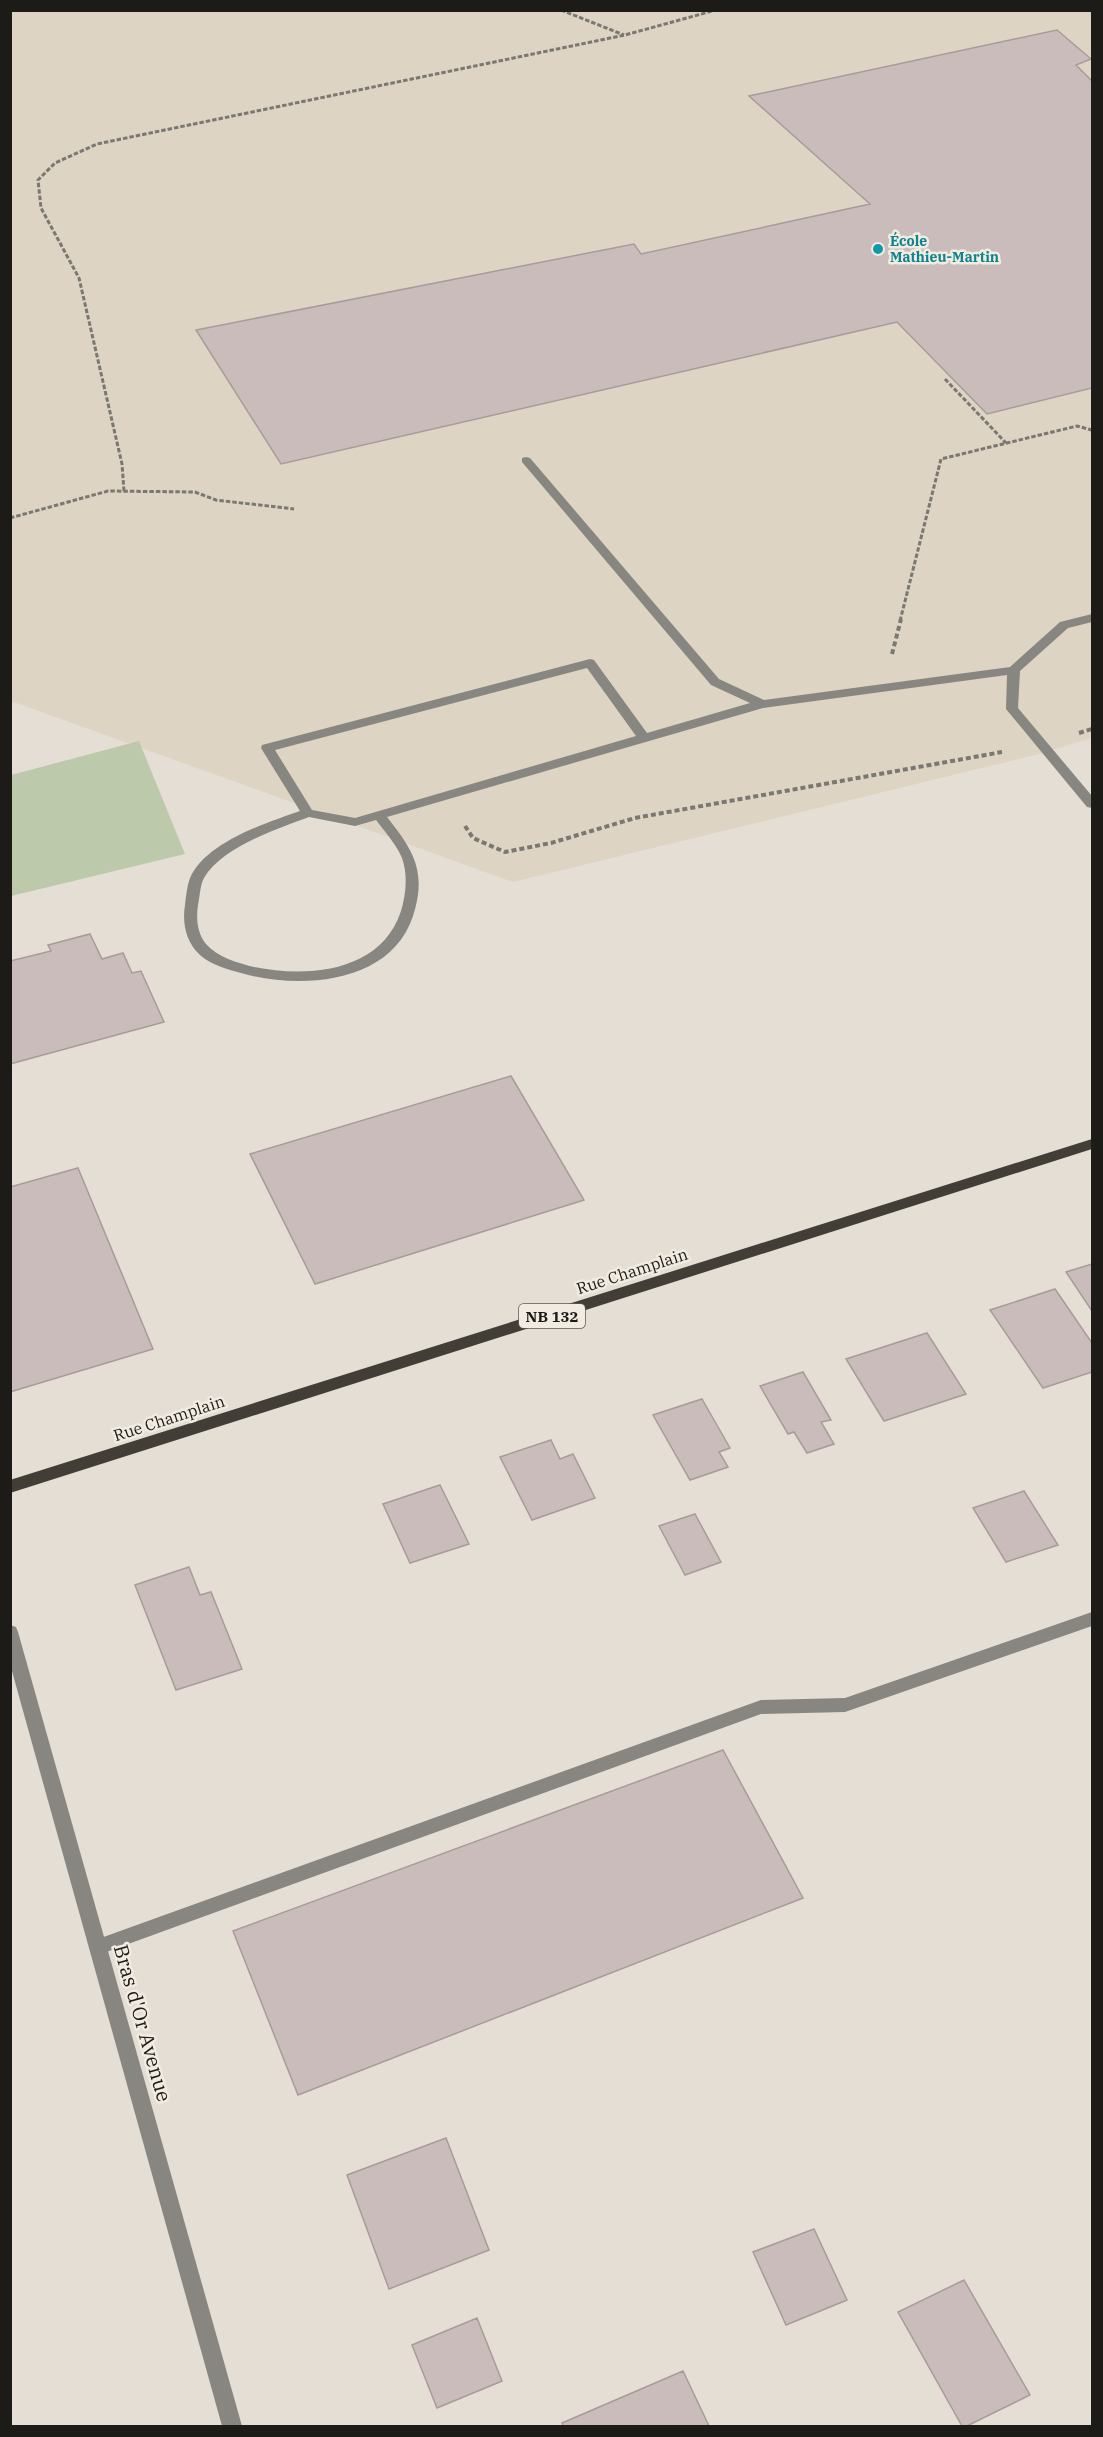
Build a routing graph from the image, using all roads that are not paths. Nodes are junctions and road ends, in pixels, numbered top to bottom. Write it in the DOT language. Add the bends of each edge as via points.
graph roads {
  1 [pos="526,460"];
  2 [pos="1092,618"];
  3 [pos="1014,670"];
  4 [pos="762,704"];
  5 [pos="644,738"];
  6 [pos="1092,804"];
  7 [pos="308,813"];
  8 [pos="379,815"];
  9 [pos="1092,1144"];
  10 [pos="10,1487"];
  11 [pos="1092,1619"];
  12 [pos="10,1632"];
  13 [pos="98,1947"];
  14 [pos="232,2427"];
  1 -- 4 [label="street" via="715,682"];
  2 -- 3 [label="street" via="1064,625"];
  3 -- 4 [label="street"];
  3 -- 6 [label="street" via="1012,709"];
  4 -- 5 [label="street"];
  5 -- 7 [label="street" via="590,663 267,748"];
  5 -- 8 [label="street"];
  7 -- 8 [label="street" via="355,822"];
  7 -- 8 [label="street" via="254,834 220,855 198,876 190,910 191,932 206,952 269,976 312,978 350,971 388,948 408,918 414,884 408,856"];
  9 -- 10 [label="main road, Rue Champlain / NB 132"];
  11 -- 13 [label="street" via="845,1705 761,1707"];
  12 -- 13 [label="street, Bras d'Or Avenue"];
  13 -- 14 [label="street, Bras d'Or Avenue"];
}
